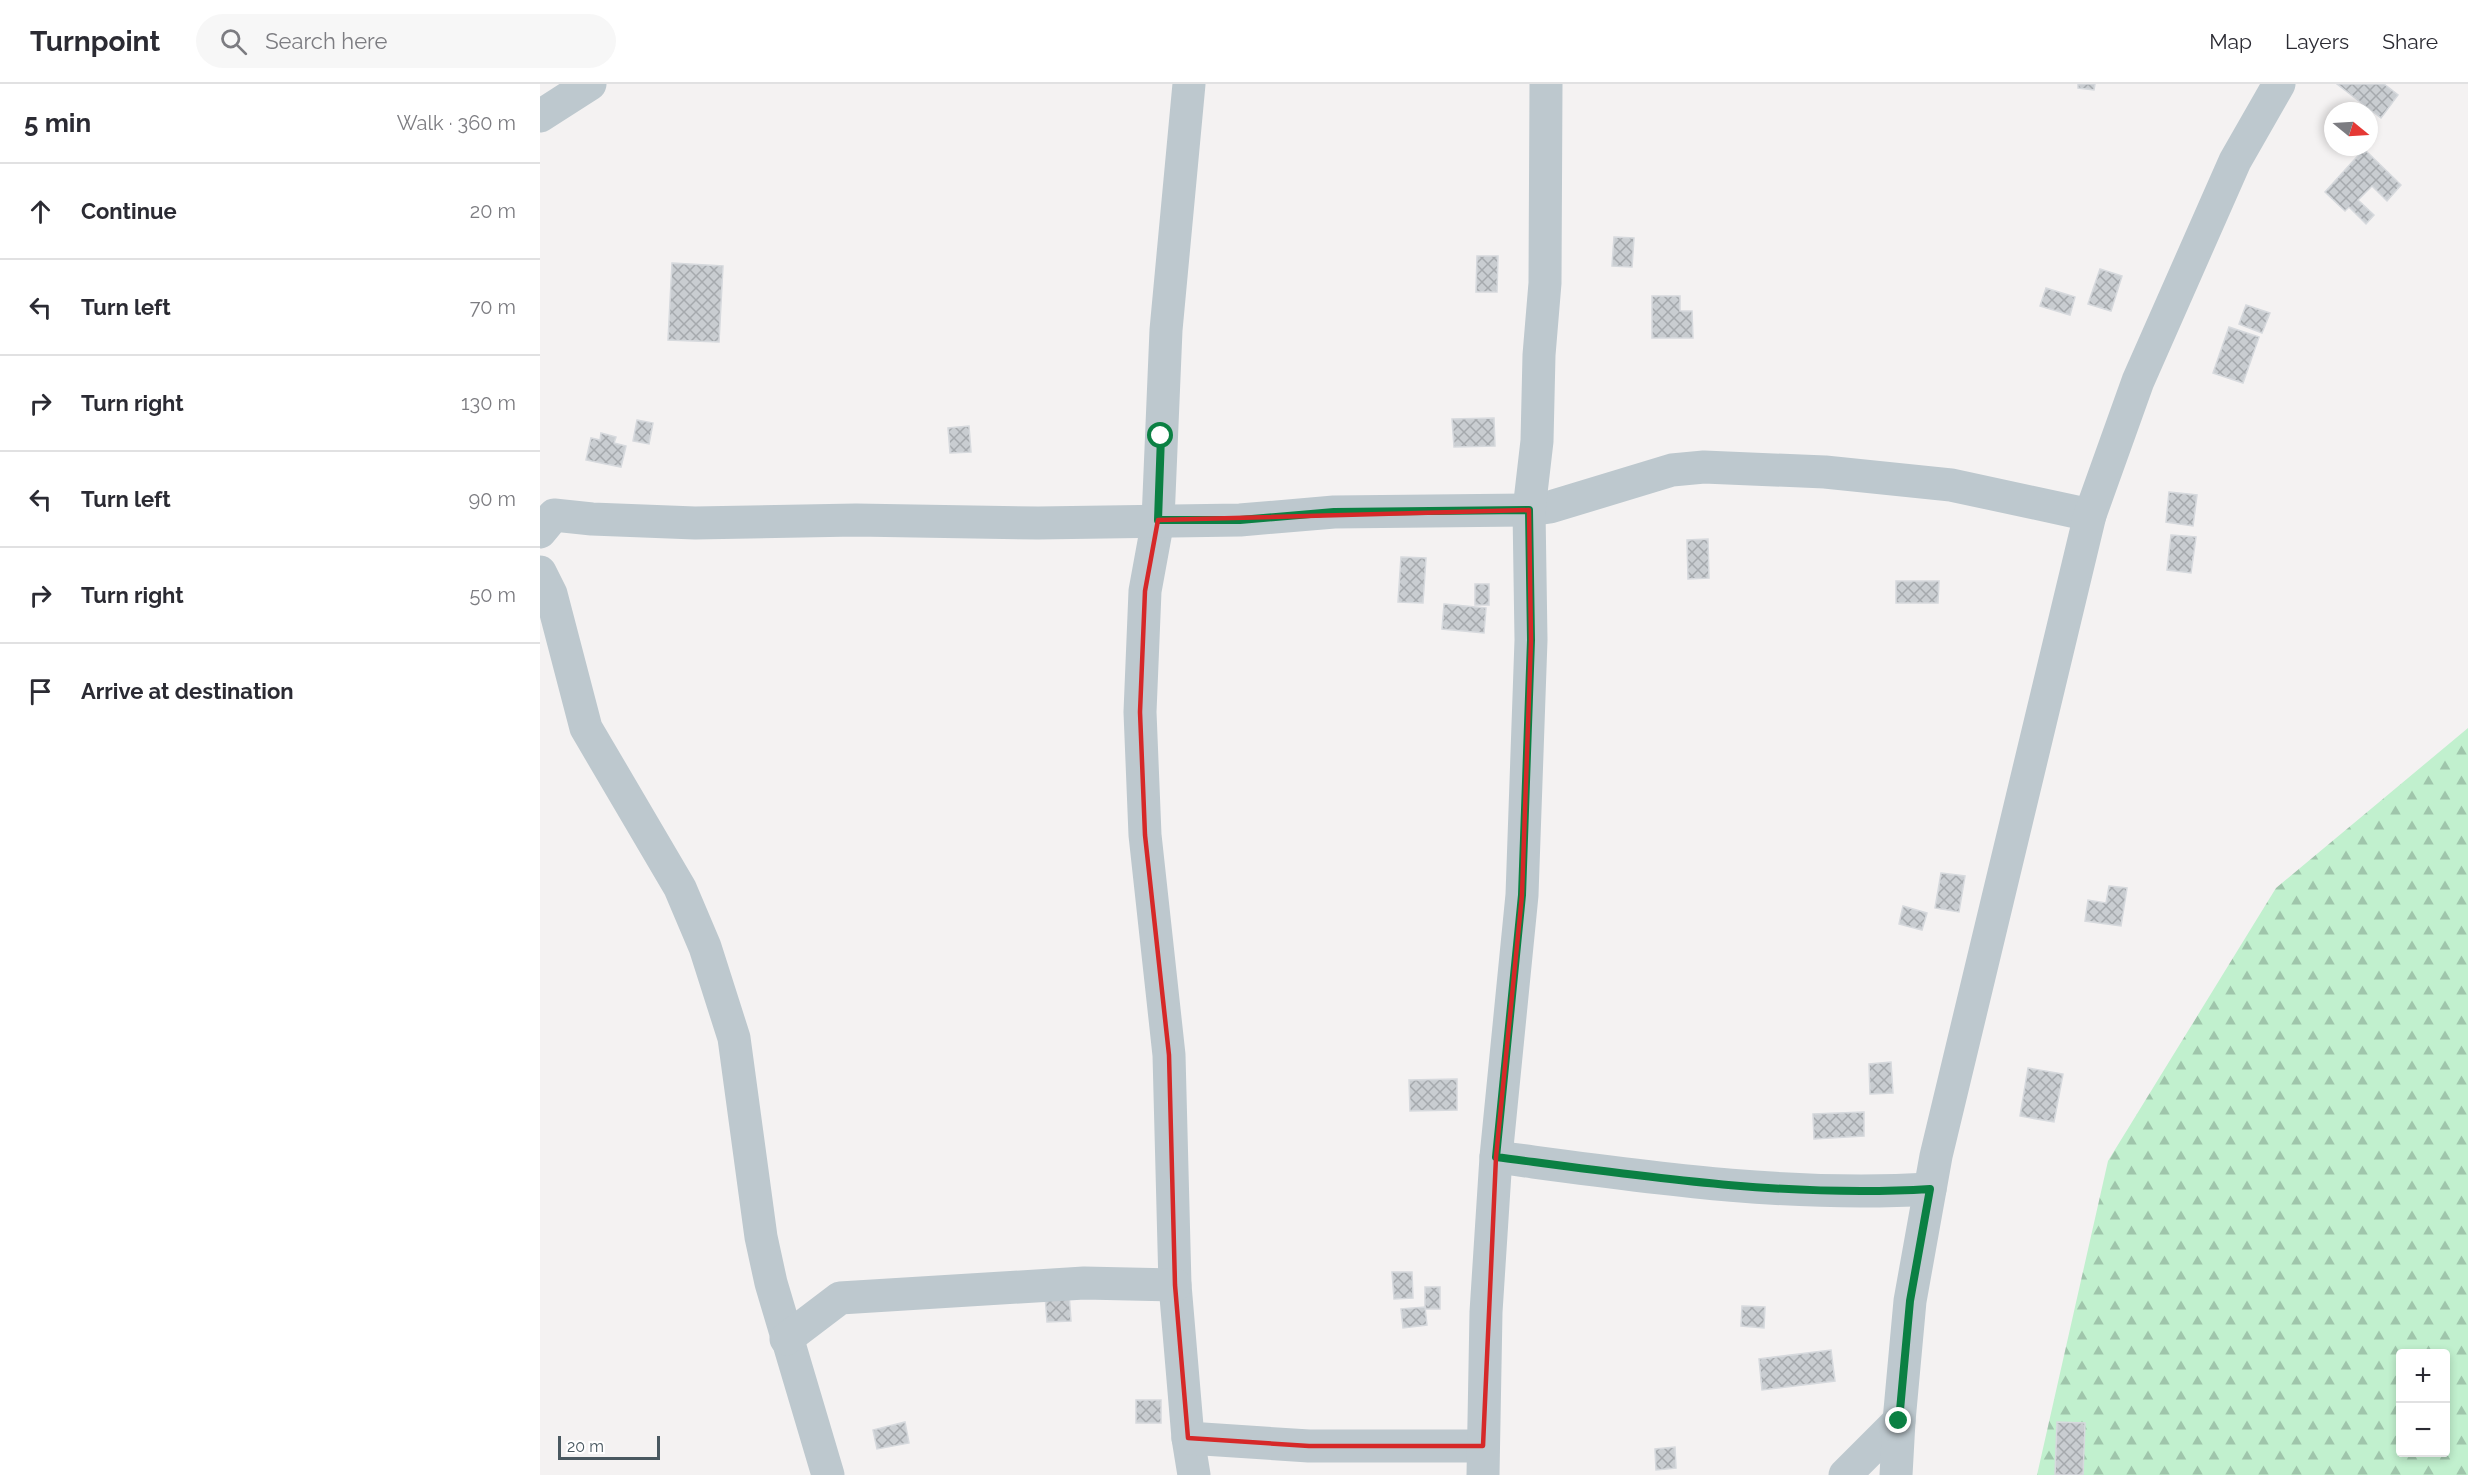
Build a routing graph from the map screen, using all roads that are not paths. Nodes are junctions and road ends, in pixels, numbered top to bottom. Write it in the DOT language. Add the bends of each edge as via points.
graph roads {
  1 [pos="590,84"];
  2 [pos="1189,84"];
  3 [pos="1546,84"];
  4 [pos="2279,84"];
  5 [pos="540,116"];
  6 [pos="1529,510"];
  7 [pos="2090,515"];
  8 [pos="1158,520"];
  9 [pos="540,532"];
  10 [pos="540,572"];
  11 [pos="1496,1157"];
  12 [pos="1930,1189"];
  13 [pos="1175,1285"];
  14 [pos="786,1339"];
  15 [pos="1899,1421"];
  16 [pos="1188,1438"];
  17 [pos="1483,1460"];
  18 [pos="828,1475"];
  19 [pos="1194,1475"];
  20 [pos="1845,1475"];
  21 [pos="1896,1475"];
  1 -- 5 [label="street"];
  2 -- 8 [label="street" via="1166,330"];
  3 -- 6 [label="street" via="1545,284 1537,441"];
  4 -- 7 [label="street" via="2235,162 2142,370"];
  6 -- 7 [label="street" via="1672,470 1704,467 1825,472 1951,485"];
  6 -- 8 [label="street" via="1334,512 1240,520"];
  6 -- 11 [label="street" via="1531,640 1522,895"];
  7 -- 12 [label="street"];
  8 -- 9 [label="street" via="695,523 554,514"];
  8 -- 13 [label="street" via="1145,591 1140,712 1144,836 1168,1055"];
  10 -- 14 [label="street" via="551,594 586,728 680,888 705,947 734,1038 761,1237"];
  11 -- 12 [label="street" via="1665,1179 1803,1191"];
  11 -- 17 [label="street" via="1486,1312"];
  12 -- 15 [label="street" via="1910,1301"];
  13 -- 14 [label="street" via="1084,1283 840,1298"];
  13 -- 16 [label="street"];
  14 -- 18 [label="street"];
  15 -- 20 [label="street"];
  15 -- 21 [label="street"];
  16 -- 17 [label="street"];
  16 -- 19 [label="street"];
}
